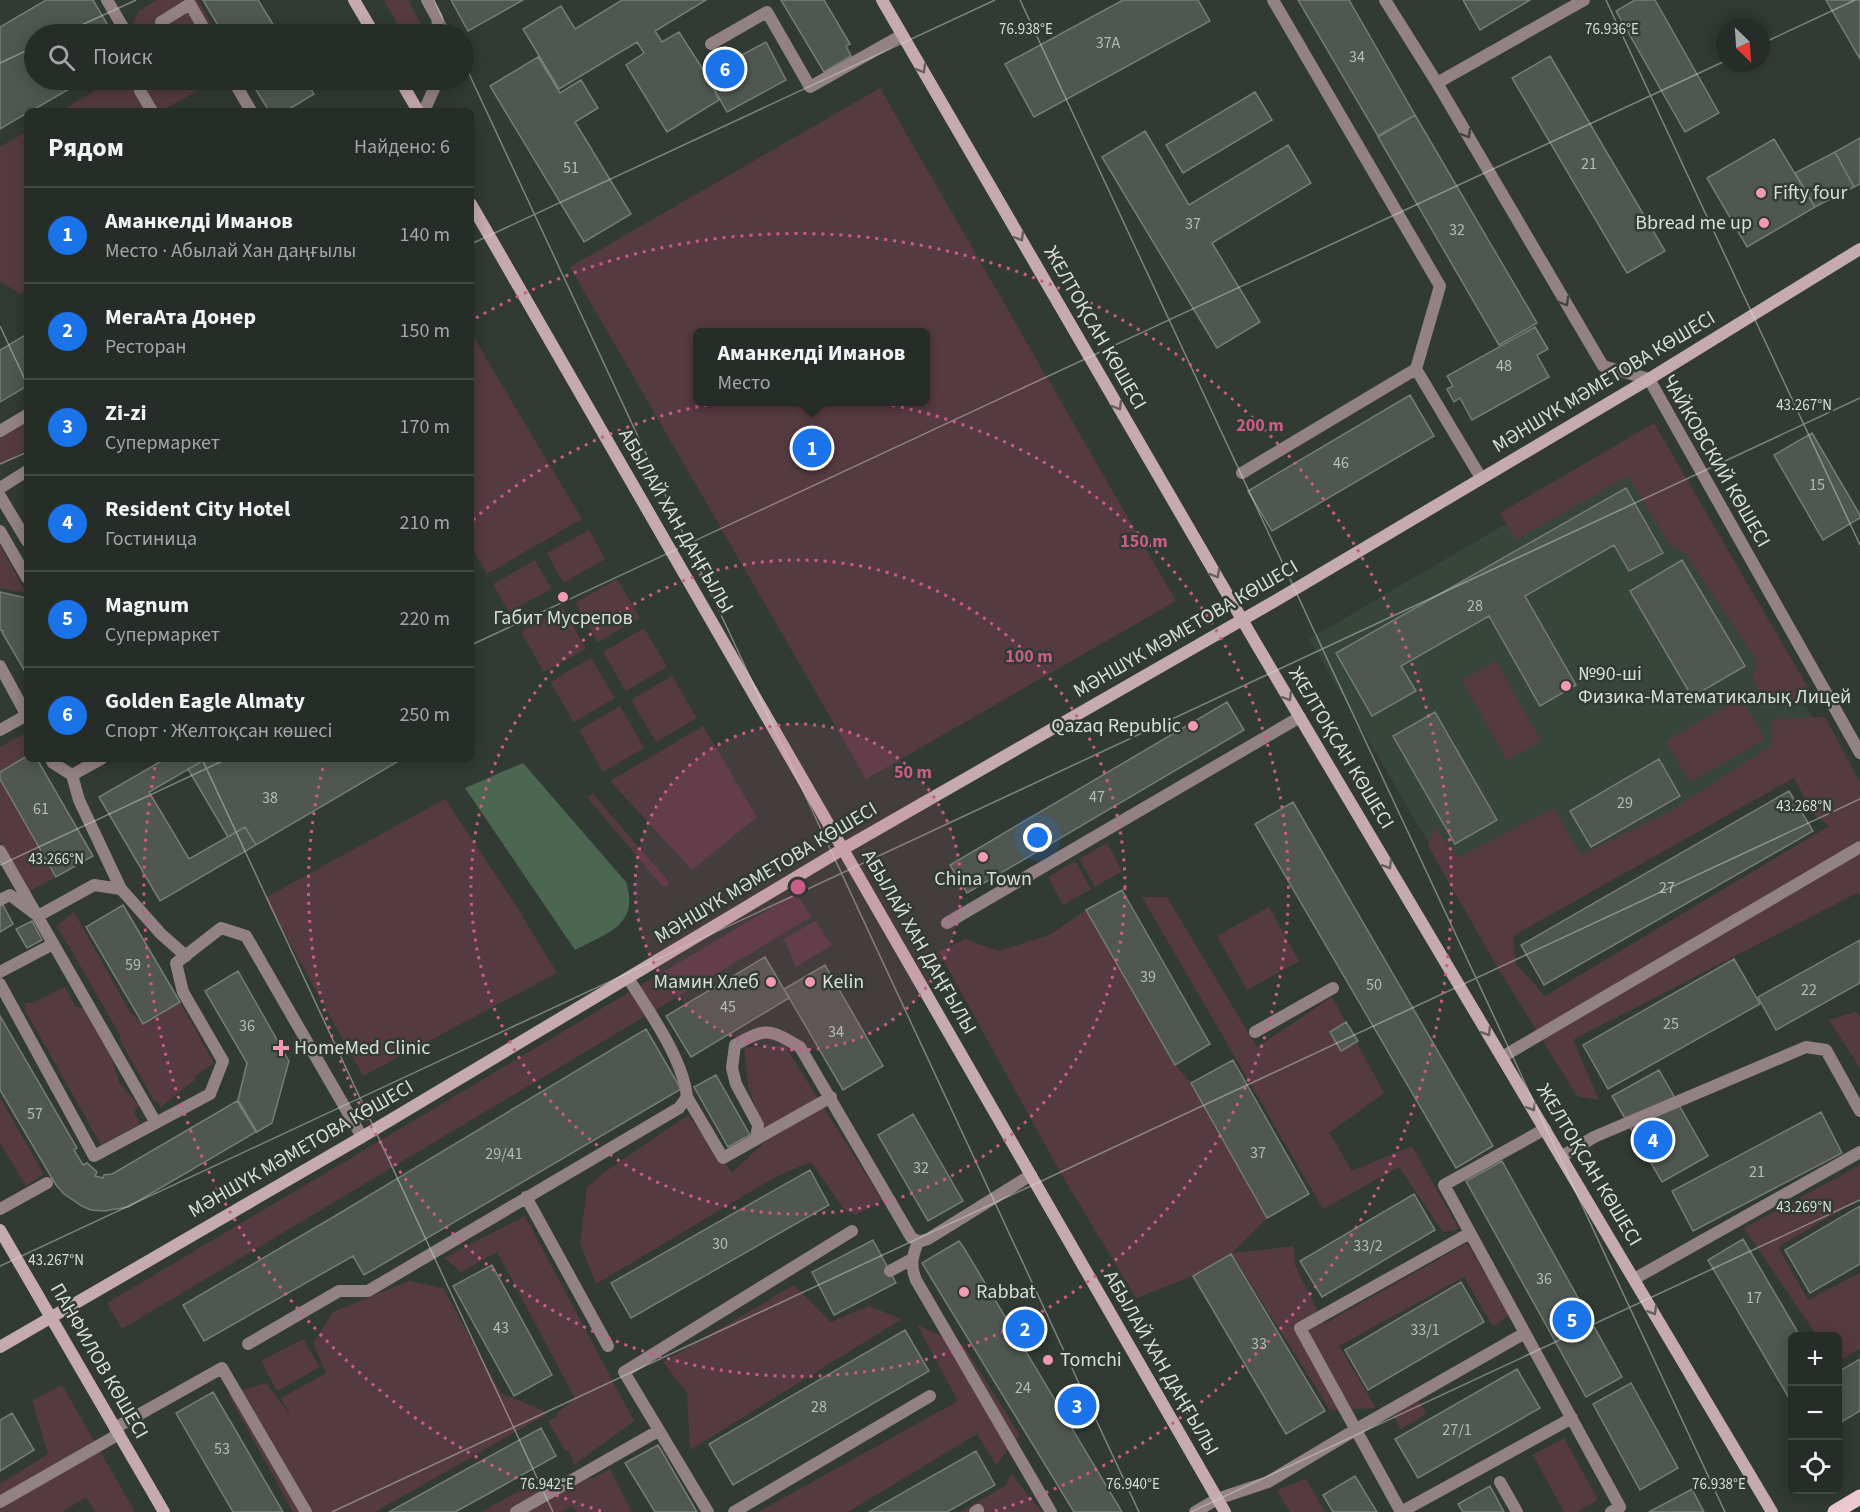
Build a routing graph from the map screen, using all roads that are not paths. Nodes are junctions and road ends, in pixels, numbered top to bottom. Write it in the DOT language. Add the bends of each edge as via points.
graph roads {
  1 [pos="107,0"];
  2 [pos="354,0"];
  3 [pos="427,0"];
  4 [pos="882,0"];
  5 [pos="1273,0"];
  6 [pos="1385,0"];
  7 [pos="1584,0"];
  8 [pos="161,22"];
  9 [pos="122,24"];
  10 [pos="201,24"];
  11 [pos="368,24"];
  12 [pos="438,24"];
  13 [pos="902,35"];
  14 [pos="711,44"];
  15 [pos="1437,83"];
  16 [pos="140,90"];
  17 [pos="239,90"];
  18 [pos="406,90"];
  19 [pos="433,90"];
  20 [pos="150,108"];
  21 [pos="249,108"];
  22 [pos="416,108"];
  23 [pos="425,108"];
  24 [pos="474,209"];
  25 [pos="1860,249"];
  26 [pos="1416,369"];
  27 [pos="1649,379"];
  28 [pos="24,417"];
  29 [pos="0,432"];
  30 [pos="24,473"];
  31 [pos="1242,473"];
  32 [pos="1481,478"];
  33 [pos="0,488"];
  34 [pos="0,496"];
  35 [pos="0,531"];
  36 [pos="24,536"];
  37 [pos="24,573"];
  38 [pos="1242,620"];
  39 [pos="0,666"];
  40 [pos="24,710"];
  41 [pos="24,717"];
  42 [pos="1300,717"];
  43 [pos="0,730"];
  44 [pos="1860,753"];
  45 [pos="52,762"];
  46 [pos="96,762"];
  47 [pos="72,775"];
  48 [pos="1860,847"];
  49 [pos="843,849"];
  50 [pos="0,851"];
  51 [pos="121,890"];
  52 [pos="0,900"];
  53 [pos="38,916"];
  54 [pos="947,923"];
  55 [pos="53,944"];
  56 [pos="186,956"];
  57 [pos="0,972"];
  58 [pos="628,978"];
  59 [pos="0,984"];
  60 [pos="1333,988"];
  61 [pos="1255,1032"];
  62 [pos="1502,1057"];
  63 [pos="687,1097"];
  64 [pos="831,1097"];
  65 [pos="1860,1111"];
  66 [pos="156,1123"];
  67 [pos="1545,1129"];
  68 [pos="362,1137"];
  69 [pos="756,1139"];
  70 [pos="1860,1152"];
  71 [pos="1561,1157"];
  72 [pos="1031,1175"];
  73 [pos="47,1183"];
  74 [pos="526,1197"];
  75 [pos="0,1209"];
  76 [pos="0,1230"];
  77 [pos="852,1231"];
  78 [pos="1470,1233"];
  79 [pos="918,1242"];
  80 [pos="912,1259"];
  81 [pos="890,1271"];
  82 [pos="1634,1280"];
  83 [pos="51,1317"];
  84 [pos="1525,1333"];
  85 [pos="248,1344"];
  86 [pos="608,1346"];
  87 [pos="0,1347"];
  88 [pos="930,1396"];
  89 [pos="1572,1418"];
  90 [pos="1355,1430"];
  91 [pos="117,1431"];
  92 [pos="658,1431"];
  93 [pos="1500,1482"];
  94 [pos="1860,1497"];
  95 [pos="1217,1499"];
  96 [pos="0,1502"];
  97 [pos="164,1512"];
  98 [pos="306,1512"];
  99 [pos="516,1512"];
  100 [pos="708,1512"];
  101 [pos="734,1512"];
  102 [pos="1051,1512"];
  103 [pos="1195,1512"];
  104 [pos="1225,1512"];
  105 [pos="1401,1512"];
  106 [pos="1517,1512"];
  107 [pos="1611,1512"];
  108 [pos="1772,1512"];
  109 [pos="1835,1512"];
  1 -- 9 [label="street"];
  2 -- 11 [label="street"];
  3 -- 12 [label="street"];
  4 -- 13 [label="street, ЖЕЛТОҚСАН КӨШЕСІ"];
  5 -- 26 [label="street" via="1440,286"];
  6 -- 15 [label="street, ЧАЙКОВСКИЙ КӨШЕСІ"];
  7 -- 15 [label="street"];
  8 -- 10 [label="street" via="190,4"];
  13 -- 14 [label="street" via="810,87 767,12"];
  13 -- 38 [label="street, ЖЕЛТОҚСАН КӨШЕСІ, one-way"];
  15 -- 27 [label="street, ЧАЙКОВСКИЙ КӨШЕСІ, one-way" via="1603,366"];
  16 -- 20 [label="street"];
  17 -- 21 [label="street"];
  18 -- 22 [label="street"];
  19 -- 23 [label="street"];
  24 -- 49 [label="street, АБЫЛАЙ ХАН ДАҢҒЫЛЫ"];
  25 -- 27 [label="street, МӘНШҮК МӘМЕТОВА КӨШЕСІ"];
  26 -- 31 [label="street"];
  26 -- 32 [label="street"];
  27 -- 32 [label="street, МӘНШҮК МӘМЕТОВА КӨШЕСІ"];
  27 -- 44 [label="street, ЧАЙКОВСКИЙ КӨШЕСІ"];
  28 -- 29 [label="street"];
  30 -- 33 [label="street"];
  32 -- 38 [label="street, МӘНШҮК МӘМЕТОВА КӨШЕСІ"];
  34 -- 36 [label="street"];
  35 -- 37 [label="street"];
  38 -- 42 [label="street, ЖЕЛТОҚСАН КӨШЕСІ, one-way"];
  38 -- 49 [label="street, МӘНШҮК МӘМЕТОВА КӨШЕСІ"];
  39 -- 40 [label="street"];
  41 -- 43 [label="street"];
  42 -- 54 [label="street"];
  42 -- 62 [label="street, ЖЕЛТОҚСАН КӨШЕСІ, one-way"];
  45 -- 47 [label="street"];
  46 -- 47 [label="street"];
  47 -- 51 [label="street" via="79,800"];
  48 -- 62 [label="street"];
  49 -- 58 [label="street, МӘНШҮК МӘМЕТОВА КӨШЕСІ"];
  49 -- 72 [label="street, АБЫЛАЙ ХАН ДАҢҒЫЛЫ"];
  50 -- 53 [label="street"];
  51 -- 53 [label="street" via="94,885"];
  51 -- 56 [label="street"];
  52 -- 53 [label="street" via="10,895"];
  53 -- 55 [label="street"];
  55 -- 57 [label="street"];
  55 -- 66 [label="street"];
  56 -- 66 [label="street" via="176,963 183,992 223,1061 210,1094"];
  56 -- 68 [label="street" via="221,928 246,936"];
  58 -- 63 [label="street" via="684,1075"];
  58 -- 68 [label="street, МӘНШҮК МӘМЕТОВА КӨШЕСІ"];
  59 -- 66 [label="street" via="94,1156"];
  60 -- 61 [label="street"];
  62 -- 67 [label="street, ЖЕЛТОҚСАН КӨШЕСІ, one-way"];
  63 -- 69 [label="street" via="723,1158"];
  63 -- 74 [label="street" via="679,1108"];
  64 -- 69 [label="street"];
  64 -- 69 [label="street" via="800,1047 778,1034 759,1032 735,1045 732,1068 736,1084 758,1125"];
  64 -- 79 [label="street"];
  65 -- 71 [label="street" via="1826,1050 1806,1047 1594,1137"];
  67 -- 71 [label="street, ЖЕЛТОҚСАН КӨШЕСІ"];
  67 -- 78 [label="street" via="1444,1185"];
  68 -- 83 [label="street, МӘНШҮК МӘМЕТОВА КӨШЕСІ"];
  70 -- 82 [label="street"];
  71 -- 82 [label="street, ЖЕЛТОҚСАН КӨШЕСІ"];
  72 -- 79 [label="street"];
  72 -- 95 [label="street, АБЫЛАЙ ХАН ДАҢҒЫЛЫ"];
  73 -- 75 [label="street"];
  74 -- 85 [label="street" via="368,1291 339,1292"];
  74 -- 86 [label="street"];
  76 -- 83 [label="street, ПАНФИЛОВ КӨШЕСІ"];
  77 -- 92 [label="street" via="624,1372"];
  78 -- 84 [label="street"];
  78 -- 90 [label="street" via="1300,1328"];
  79 -- 80 [label="street"];
  80 -- 81 [label="street"];
  80 -- 102 [label="street" via="916,1280"];
  82 -- 108 [label="street, ЖЕЛТОҚСАН КӨШЕСІ, one-way"];
  83 -- 87 [label="street, МӘНШҮК МӘМЕТОВА КӨШЕСІ"];
  83 -- 91 [label="street, ПАНФИЛОВ КӨШЕСІ"];
  84 -- 89 [label="street"];
  84 -- 90 [label="street"];
  88 -- 101 [label="street"];
  89 -- 105 [label="street"];
  89 -- 107 [label="street" via="1620,1507"];
  90 -- 95 [label="street" via="1268,1482"];
  90 -- 105 [label="street"];
  91 -- 96 [label="street"];
  91 -- 97 [label="street, ПАНФИЛОВ КӨШЕСІ"];
  91 -- 98 [label="street" via="222,1368"];
  92 -- 99 [label="street"];
  92 -- 100 [label="street"];
  93 -- 106 [label="street"];
  94 -- 109 [label="main road"];
  95 -- 103 [label="street"];
  95 -- 104 [label="street, АБЫЛАЙ ХАН ДАҢҒЫЛЫ"];
}
